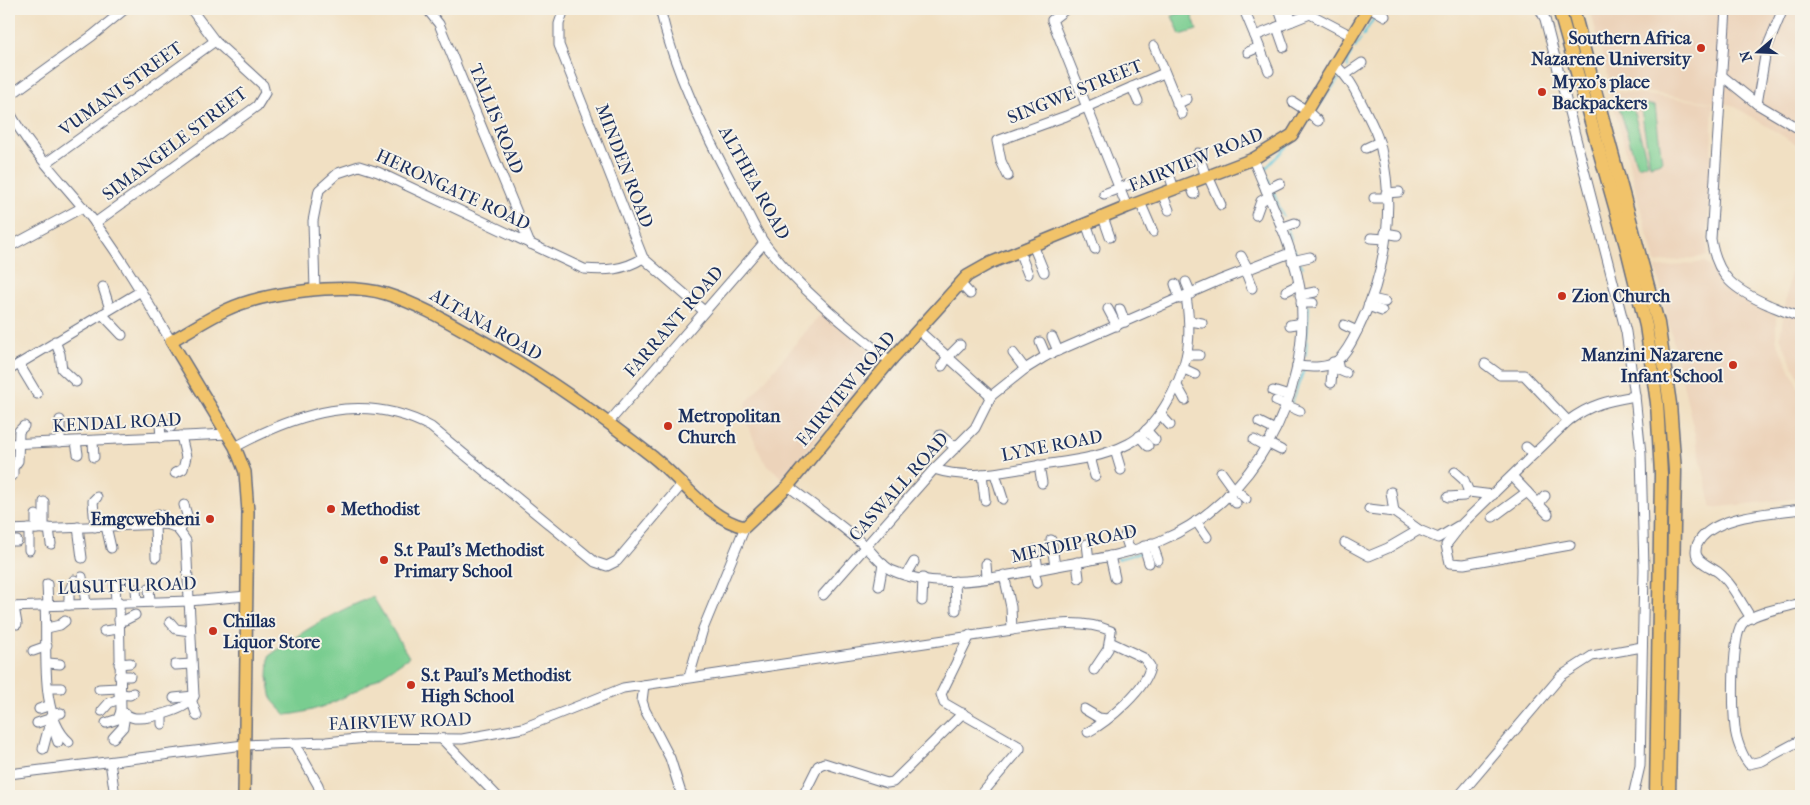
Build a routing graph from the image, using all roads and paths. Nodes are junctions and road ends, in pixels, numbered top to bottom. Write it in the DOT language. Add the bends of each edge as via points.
graph roads {
  1 [pos="125,9"];
  2 [pos="191,9"];
  3 [pos="427,9"];
  4 [pos="564,9"];
  5 [pos="660,9"];
  6 [pos="1066,9"];
  7 [pos="1368,9"];
  8 [pos="1372,9"];
  9 [pos="1540,9"];
  10 [pos="1560,9"];
  11 [pos="1573,9"];
  12 [pos="1726,9"];
  13 [pos="1782,9"];
  14 [pos="1283,10"];
  15 [pos="1245,12"];
  16 [pos="1316,12"];
  17 [pos="1384,16"];
  18 [pos="1284,24"];
  19 [pos="1255,36"];
  20 [pos="1352,36"];
  21 [pos="215,41"];
  22 [pos="1154,46"];
  23 [pos="1259,46"];
  24 [pos="1284,47"];
  25 [pos="1248,52"];
  26 [pos="1171,62"];
  27 [pos="1362,63"];
  28 [pos="1334,64"];
  29 [pos="1163,69"];
  30 [pos="1265,69"];
  31 [pos="1346,74"];
  32 [pos="1721,75"];
  33 [pos="1132,87"];
  34 [pos="9,96"];
  35 [pos="1110,96"];
  36 [pos="1187,99"];
  37 [pos="1138,101"];
  38 [pos="1293,102"];
  39 [pos="1177,104"];
  40 [pos="1757,104"];
  41 [pos="1114,106"];
  42 [pos="1087,107"];
  43 [pos="1307,111"];
  44 [pos="1182,114"];
  45 [pos="9,115"];
  46 [pos="1318,121"];
  47 [pos="1801,130"];
  48 [pos="1379,142"];
  49 [pos="1366,148"];
  50 [pos="1198,153"];
  51 [pos="1253,159"];
  52 [pos="46,163"];
  53 [pos="1169,174"];
  54 [pos="1008,176"];
  55 [pos="1207,176"];
  56 [pos="1133,183"];
  57 [pos="1190,183"];
  58 [pos="1280,183"];
  59 [pos="1119,188"];
  60 [pos="1174,189"];
  61 [pos="1399,192"];
  62 [pos="1162,193"];
  63 [pos="1104,194"];
  64 [pos="1194,194"];
  65 [pos="1267,194"];
  66 [pos="1386,196"];
  67 [pos="1374,198"];
  68 [pos="1140,202"];
  69 [pos="1221,205"];
  70 [pos="1127,206"];
  71 [pos="83,207"];
  72 [pos="1169,210"];
  73 [pos="1256,215"];
  74 [pos="1103,216"];
  75 [pos="95,223"];
  76 [pos="1295,223"];
  77 [pos="1086,224"];
  78 [pos="1281,228"];
  79 [pos="1153,232"];
  80 [pos="1397,235"];
  81 [pos="1385,236"];
  82 [pos="1110,237"];
  83 [pos="1371,238"];
  84 [pos="764,243"];
  85 [pos="530,244"];
  86 [pos="1033,246"];
  87 [pos="9,248"];
  88 [pos="1095,249"];
  89 [pos="1019,251"];
  90 [pos="1241,256"];
  91 [pos="1291,257"];
  92 [pos="1310,257"];
  93 [pos="643,258"];
  94 [pos="1247,269"];
  95 [pos="1044,272"];
  96 [pos="1028,274"];
  97 [pos="1186,282"];
  98 [pos="960,283"];
  99 [pos="1174,284"];
  100 [pos="103,287"];
  101 [pos="1252,288"];
  102 [pos="315,290"];
  103 [pos="141,291"];
  104 [pos="1286,291"];
  105 [pos="1315,292"];
  106 [pos="970,294"];
  107 [pos="1300,294"];
  108 [pos="1186,296"];
  109 [pos="1370,302"];
  110 [pos="1313,303"];
  111 [pos="1383,306"];
  112 [pos="110,309"];
  113 [pos="1120,309"];
  114 [pos="1108,310"];
  115 [pos="704,312"];
  116 [pos="102,314"];
  117 [pos="1801,317"];
  118 [pos="1190,320"];
  119 [pos="1202,323"];
  120 [pos="1302,323"];
  121 [pos="1121,324"];
  122 [pos="1290,325"];
  123 [pos="1344,325"];
  124 [pos="918,330"];
  125 [pos="1357,331"];
  126 [pos="122,335"];
  127 [pos="1052,337"];
  128 [pos="54,341"];
  129 [pos="171,341"];
  130 [pos="1040,342"];
  131 [pos="960,345"];
  132 [pos="1058,351"];
  133 [pos="1013,354"];
  134 [pos="1187,355"];
  135 [pos="1198,355"];
  136 [pos="1046,356"];
  137 [pos="890,361"];
  138 [pos="944,362"];
  139 [pos="1335,362"];
  140 [pos="19,364"];
  141 [pos="1485,364"];
  142 [pos="1297,366"];
  143 [pos="1182,368"];
  144 [pos="1025,369"];
  145 [pos="9,370"];
  146 [pos="1346,373"];
  147 [pos="1194,374"];
  148 [pos="969,377"];
  149 [pos="76,382"];
  150 [pos="1331,383"];
  151 [pos="1176,384"];
  152 [pos="965,387"];
  153 [pos="1272,392"];
  154 [pos="37,394"];
  155 [pos="991,396"];
  156 [pos="1289,396"];
  157 [pos="1635,396"];
  158 [pos="1185,400"];
  159 [pos="1276,402"];
  160 [pos="1286,405"];
  161 [pos="1300,411"];
  162 [pos="1160,414"];
  163 [pos="60,420"];
  164 [pos="1568,421"];
  165 [pos="609,422"];
  166 [pos="1259,422"];
  167 [pos="1170,425"];
  168 [pos="24,426"];
  169 [pos="171,427"];
  170 [pos="1275,430"];
  171 [pos="1142,433"];
  172 [pos="228,434"];
  173 [pos="940,435"];
  174 [pos="181,436"];
  175 [pos="161,438"];
  176 [pos="1254,440"];
  177 [pos="60,442"];
  178 [pos="76,442"];
  179 [pos="93,442"];
  180 [pos="1151,443"];
  181 [pos="13,444"];
  182 [pos="1266,444"];
  183 [pos="235,446"];
  184 [pos="956,448"];
  185 [pos="1526,448"];
  186 [pos="1116,450"];
  187 [pos="1281,450"];
  188 [pos="78,454"];
  189 [pos="1534,454"];
  190 [pos="94,457"];
  191 [pos="1090,457"];
  192 [pos="1038,465"];
  193 [pos="934,469"];
  194 [pos="1120,470"];
  195 [pos="1221,472"];
  196 [pos="1455,472"];
  197 [pos="175,473"];
  198 [pos="13,474"];
  199 [pos="982,474"];
  200 [pos="995,474"];
  201 [pos="1095,476"];
  202 [pos="1512,476"];
  203 [pos="683,483"];
  204 [pos="1042,483"];
  205 [pos="788,486"];
  206 [pos="1232,491"];
  207 [pos="1391,492"];
  208 [pos="1469,492"];
  209 [pos="1527,492"];
  210 [pos="1493,495"];
  211 [pos="1545,496"];
  212 [pos="97,497"];
  213 [pos="1448,497"];
  214 [pos="1003,499"];
  215 [pos="1246,499"];
  216 [pos="985,500"];
  217 [pos="44,502"];
  218 [pos="1236,503"];
  219 [pos="1538,504"];
  220 [pos="184,505"];
  221 [pos="1369,509"];
  222 [pos="1801,509"];
  223 [pos="1394,512"];
  224 [pos="158,514"];
  225 [pos="1548,514"];
  226 [pos="36,515"];
  227 [pos="1493,517"];
  228 [pos="9,518"];
  229 [pos="1196,522"];
  230 [pos="1463,523"];
  231 [pos="155,524"];
  232 [pos="95,526"];
  233 [pos="106,526"];
  234 [pos="78,527"];
  235 [pos="745,527"];
  236 [pos="39,529"];
  237 [pos="1419,530"];
  238 [pos="180,531"];
  239 [pos="12,535"];
  240 [pos="1126,536"];
  241 [pos="1207,537"];
  242 [pos="1051,540"];
  243 [pos="1345,543"];
  244 [pos="51,544"];
  245 [pos="1087,544"];
  246 [pos="1148,545"];
  247 [pos="1570,545"];
  248 [pos="151,547"];
  249 [pos="866,547"];
  250 [pos="111,548"];
  251 [pos="29,550"];
  252 [pos="1035,550"];
  253 [pos="1130,551"];
  254 [pos="1110,556"];
  255 [pos="156,557"];
  256 [pos="82,558"];
  257 [pos="1089,560"];
  258 [pos="1158,560"];
  259 [pos="914,562"];
  260 [pos="1078,562"];
  261 [pos="1149,563"];
  262 [pos="883,564"];
  263 [pos="986,564"];
  264 [pos="1056,566"];
  265 [pos="1036,569"];
  266 [pos="907,574"];
  267 [pos="1004,575"];
  268 [pos="923,578"];
  269 [pos="987,578"];
  270 [pos="1079,578"];
  271 [pos="1114,578"];
  272 [pos="955,581"];
  273 [pos="1038,583"];
  274 [pos="47,584"];
  275 [pos="115,585"];
  276 [pos="879,586"];
  277 [pos="148,588"];
  278 [pos="136,589"];
  279 [pos="823,595"];
  280 [pos="247,596"];
  281 [pos="922,600"];
  282 [pos="150,601"];
  283 [pos="189,601"];
  284 [pos="117,602"];
  285 [pos="137,602"];
  286 [pos="86,603"];
  287 [pos="1801,603"];
  288 [pos="10,605"];
  289 [pos="70,605"];
  290 [pos="47,606"];
  291 [pos="956,610"];
  292 [pos="135,615"];
  293 [pos="1751,618"];
  294 [pos="65,621"];
  295 [pos="170,622"];
  296 [pos="18,624"];
  297 [pos="119,625"];
  298 [pos="47,628"];
  299 [pos="1012,630"];
  300 [pos="104,631"];
  301 [pos="190,631"];
  302 [pos="970,635"];
  303 [pos="1110,642"];
  304 [pos="47,646"];
  305 [pos="1642,647"];
  306 [pos="33,651"];
  307 [pos="130,663"];
  308 [pos="48,664"];
  309 [pos="60,664"];
  310 [pos="119,664"];
  311 [pos="192,664"];
  312 [pos="176,665"];
  313 [pos="1094,670"];
  314 [pos="119,676"];
  315 [pos="130,676"];
  316 [pos="690,677"];
  317 [pos="644,685"];
  318 [pos="48,688"];
  319 [pos="61,688"];
  320 [pos="99,689"];
  321 [pos="133,693"];
  322 [pos="119,694"];
  323 [pos="174,698"];
  324 [pos="193,699"];
  325 [pos="48,704"];
  326 [pos="39,709"];
  327 [pos="1084,709"];
  328 [pos="102,711"];
  329 [pos="123,713"];
  330 [pos="963,713"];
  331 [pos="162,714"];
  332 [pos="197,716"];
  333 [pos="135,718"];
  334 [pos="1107,719"];
  335 [pos="55,720"];
  336 [pos="37,723"];
  337 [pos="106,723"];
  338 [pos="162,724"];
  339 [pos="136,728"];
  340 [pos="1088,732"];
  341 [pos="113,738"];
  342 [pos="442,739"];
  343 [pos="1801,740"];
  344 [pos="55,742"];
  345 [pos="69,742"];
  346 [pos="294,743"];
  347 [pos="244,745"];
  348 [pos="43,749"];
  349 [pos="110,762"];
  350 [pos="9,774"];
  351 [pos="115,796"];
  352 [pos="244,796"];
  353 [pos="321,796"];
  354 [pos="497,796"];
  355 [pos="684,796"];
  356 [pos="803,796"];
  357 [pos="980,796"];
  358 [pos="1459,796"];
  359 [pos="1633,796"];
  360 [pos="1656,796"];
  361 [pos="1669,796"];
  1 -- 34 [label="street"];
  2 -- 21 [label="street"];
  3 -- 85 [label="street, TALLIS ROAD" via="439,24"];
  4 -- 93 [label="street, MINDEN ROAD" via="559,24 559,45"];
  5 -- 84 [label="street, ALTHEA ROAD" via="679,73"];
  6 -- 42 [label="street" via="1052,20"];
  7 -- 20 [label="main road, FAIRVIEW ROAD"];
  8 -- 17 [label="street"];
  9 -- 157 [label="street" via="1626,332"];
  10 -- 360 [label="highway" via="1646,326 1657,403 1661,474"];
  11 -- 361 [label="highway" via="1658,323 1670,404 1675,470"];
  12 -- 32 [label="street"];
  13 -- 40 [label="street" via="1766,50"];
  14 -- 18 [label="street"];
  15 -- 19 [label="street"];
  16 -- 18 [label="street" via="1305,20"];
  16 -- 20 [label="street" via="1322,25"];
  18 -- 19 [label="street"];
  18 -- 24 [label="street"];
  19 -- 23 [label="street"];
  20 -- 28 [label="main road, FAIRVIEW ROAD"];
  21 -- 52 [label="street, VUMANI STREET"];
  21 -- 75 [label="street, SIMANGELE STREET" via="263,85 265,93 257,106"];
  22 -- 29 [label="street"];
  23 -- 25 [label="street"];
  23 -- 30 [label="street"];
  26 -- 29 [label="street, SINGWE STREET"];
  27 -- 31 [label="street"];
  28 -- 31 [label="street"];
  28 -- 43 [label="main road, FAIRVIEW ROAD"];
  29 -- 33 [label="street, SINGWE STREET" via="1144,87"];
  29 -- 39 [label="street" via="1172,81"];
  31 -- 48 [label="street"];
  32 -- 40 [label="street"];
  32 -- 117 [label="street" via="1712,240 1714,258 1725,278 1743,294"];
  33 -- 35 [label="street, SINGWE STREET"];
  33 -- 37 [label="street"];
  35 -- 41 [label="street"];
  35 -- 42 [label="street, SINGWE STREET"];
  36 -- 39 [label="street"];
  38 -- 43 [label="street"];
  39 -- 44 [label="street"];
  40 -- 47 [label="street"];
  42 -- 54 [label="street, SINGWE STREET" via="997,141 999,156"];
  42 -- 59 [label="street"];
  43 -- 46 [label="street"];
  43 -- 51 [label="main road, FAIRVIEW ROAD" via="1292,135"];
  45 -- 52 [label="street"];
  48 -- 49 [label="street"];
  48 -- 66 [label="street"];
  50 -- 55 [label="street"];
  51 -- 55 [label="main road, FAIRVIEW ROAD"];
  51 -- 65 [label="street, MENDIP ROAD"];
  52 -- 71 [label="street"];
  53 -- 60 [label="street"];
  55 -- 57 [label="main road, FAIRVIEW ROAD"];
  55 -- 69 [label="street"];
  56 -- 59 [label="street"];
  57 -- 60 [label="main road, FAIRVIEW ROAD"];
  57 -- 64 [label="street"];
  58 -- 65 [label="street"];
  59 -- 63 [label="street"];
  59 -- 70 [label="street"];
  60 -- 62 [label="main road, FAIRVIEW ROAD"];
  61 -- 66 [label="street"];
  62 -- 68 [label="main road, FAIRVIEW ROAD"];
  62 -- 72 [label="street"];
  65 -- 73 [label="street"];
  65 -- 78 [label="street, MENDIP ROAD"];
  66 -- 67 [label="street"];
  66 -- 81 [label="street"];
  68 -- 70 [label="main road, FAIRVIEW ROAD"];
  68 -- 79 [label="street"];
  70 -- 74 [label="main road, FAIRVIEW ROAD"];
  71 -- 75 [label="street"];
  71 -- 87 [label="street"];
  74 -- 77 [label="main road, FAIRVIEW ROAD"];
  74 -- 82 [label="street"];
  75 -- 103 [label="street"];
  76 -- 78 [label="street"];
  77 -- 86 [label="main road, FAIRVIEW ROAD"];
  77 -- 88 [label="street"];
  78 -- 91 [label="street, MENDIP ROAD"];
  80 -- 81 [label="street"];
  81 -- 83 [label="street"];
  81 -- 109 [label="street"];
  84 -- 115 [label="street, FARRANT ROAD"];
  84 -- 137 [label="street, ALTHEA ROAD" via="840,321"];
  85 -- 93 [label="street, HERONGATE ROAD" via="584,269 608,271"];
  85 -- 102 [label="street, HERONGATE ROAD" via="359,166 338,173 319,190 313,221"];
  86 -- 89 [label="main road, FAIRVIEW ROAD"];
  86 -- 95 [label="street"];
  89 -- 96 [label="street"];
  89 -- 98 [label="main road, FAIRVIEW ROAD" via="990,263"];
  90 -- 94 [label="street"];
  91 -- 92 [label="street"];
  91 -- 94 [label="street"];
  91 -- 107 [label="street, MENDIP ROAD"];
  93 -- 115 [label="street, MINDEN ROAD"];
  94 -- 101 [label="street"];
  94 -- 108 [label="street"];
  97 -- 108 [label="street"];
  98 -- 106 [label="street"];
  98 -- 124 [label="main road, FAIRVIEW ROAD"];
  99 -- 108 [label="street"];
  100 -- 112 [label="street"];
  102 -- 129 [label="main road, ALTANA ROAD" via="264,298 227,309"];
  102 -- 165 [label="main road, ALTANA ROAD" via="384,293 410,302 508,356"];
  103 -- 112 [label="street"];
  103 -- 129 [label="street"];
  104 -- 107 [label="street"];
  105 -- 107 [label="street"];
  107 -- 110 [label="street"];
  107 -- 120 [label="street, MENDIP ROAD"];
  108 -- 118 [label="street, LYNE ROAD"];
  108 -- 121 [label="street"];
  109 -- 111 [label="street"];
  109 -- 125 [label="street"];
  112 -- 116 [label="street"];
  113 -- 121 [label="street"];
  114 -- 121 [label="street"];
  115 -- 165 [label="street, FARRANT ROAD"];
  116 -- 126 [label="street"];
  116 -- 128 [label="street"];
  118 -- 119 [label="street"];
  118 -- 134 [label="street, LYNE ROAD"];
  120 -- 122 [label="street"];
  120 -- 142 [label="street, MENDIP ROAD"];
  121 -- 132 [label="street"];
  123 -- 125 [label="street"];
  124 -- 137 [label="main road, FAIRVIEW ROAD"];
  124 -- 138 [label="street"];
  125 -- 139 [label="street"];
  127 -- 132 [label="street"];
  128 -- 140 [label="street"];
  128 -- 149 [label="street" via="62,369"];
  129 -- 172 [label="main road"];
  130 -- 136 [label="street"];
  131 -- 138 [label="street"];
  132 -- 136 [label="street"];
  133 -- 144 [label="street"];
  134 -- 135 [label="street"];
  134 -- 143 [label="street, LYNE ROAD"];
  136 -- 144 [label="street"];
  137 -- 205 [label="main road, FAIRVIEW ROAD"];
  138 -- 148 [label="street"];
  139 -- 142 [label="street" via="1318,367"];
  139 -- 146 [label="street" via="1339,370"];
  139 -- 150 [label="street"];
  140 -- 145 [label="street"];
  140 -- 154 [label="street"];
  141 -- 164 [label="street" via="1500,375 1524,375"];
  142 -- 156 [label="street, MENDIP ROAD"];
  143 -- 147 [label="street"];
  143 -- 151 [label="street, LYNE ROAD"];
  144 -- 155 [label="street"];
  148 -- 152 [label="street"];
  148 -- 155 [label="street"];
  151 -- 158 [label="street"];
  151 -- 162 [label="street, LYNE ROAD"];
  153 -- 156 [label="street"];
  155 -- 184 [label="street, CASWALL ROAD" via="975,428"];
  156 -- 160 [label="street, MENDIP ROAD"];
  157 -- 164 [label="street" via="1599,403"];
  157 -- 305 [label="street" via="1641,454"];
  159 -- 160 [label="street"];
  160 -- 161 [label="street"];
  160 -- 170 [label="street, MENDIP ROAD"];
  162 -- 167 [label="street"];
  162 -- 171 [label="street, LYNE ROAD"];
  163 -- 177 [label="street"];
  164 -- 189 [label="street" via="1544,438"];
  165 -- 203 [label="main road, ALTANA ROAD"];
  166 -- 170 [label="street"];
  168 -- 181 [label="street"];
  169 -- 175 [label="street" via="166,423 160,424"];
  170 -- 182 [label="street, MENDIP ROAD"];
  171 -- 180 [label="street"];
  171 -- 186 [label="street, LYNE ROAD"];
  172 -- 174 [label="street, KENDAL ROAD"];
  172 -- 183 [label="main road"];
  173 -- 184 [label="street"];
  174 -- 175 [label="street, KENDAL ROAD"];
  174 -- 197 [label="street" via="186,457 183,470"];
  175 -- 179 [label="street, KENDAL ROAD"];
  176 -- 182 [label="street"];
  177 -- 178 [label="street, KENDAL ROAD"];
  177 -- 181 [label="street, KENDAL ROAD"];
  178 -- 179 [label="street, KENDAL ROAD"];
  178 -- 188 [label="street"];
  179 -- 190 [label="street"];
  181 -- 198 [label="street" via="18,461"];
  182 -- 187 [label="street"];
  182 -- 206 [label="street, MENDIP ROAD" via="1256,463"];
  183 -- 203 [label="street" via="267,430 335,409 362,407 411,416 431,427 595,562 606,566 617,561"];
  183 -- 280 [label="main road" via="247,490"];
  184 -- 193 [label="street, CASWALL ROAD"];
  185 -- 189 [label="street"];
  186 -- 191 [label="street, LYNE ROAD"];
  186 -- 194 [label="street"];
  189 -- 202 [label="street"];
  191 -- 192 [label="street, LYNE ROAD"];
  191 -- 201 [label="street"];
  192 -- 200 [label="street, LYNE ROAD"];
  192 -- 204 [label="street"];
  193 -- 199 [label="street, LYNE ROAD" via="951,475"];
  193 -- 249 [label="street, CASWALL ROAD"];
  195 -- 206 [label="street"];
  196 -- 208 [label="street" via="1464,480"];
  199 -- 200 [label="street, LYNE ROAD"];
  199 -- 216 [label="street"];
  200 -- 214 [label="street"];
  202 -- 209 [label="street"];
  202 -- 210 [label="street"];
  203 -- 235 [label="main road, ALTANA ROAD" via="725,521"];
  205 -- 235 [label="main road, FAIRVIEW ROAD"];
  205 -- 249 [label="street, MENDIP ROAD"];
  206 -- 215 [label="street"];
  206 -- 218 [label="street"];
  206 -- 229 [label="street, MENDIP ROAD"];
  207 -- 223 [label="street"];
  208 -- 210 [label="street"];
  208 -- 213 [label="street" via="1464,496"];
  209 -- 219 [label="street"];
  209 -- 227 [label="street"];
  210 -- 230 [label="street"];
  211 -- 219 [label="street"];
  212 -- 232 [label="street" via="93,501"];
  217 -- 236 [label="street"];
  219 -- 225 [label="street"];
  220 -- 238 [label="street" via="187,515"];
  221 -- 223 [label="street"];
  222 -- 293 [label="street" via="1734,519 1700,538 1695,550 1697,556 1724,577"];
  223 -- 237 [label="street"];
  224 -- 231 [label="street" via="161,515"];
  226 -- 236 [label="street"];
  228 -- 239 [label="street"];
  229 -- 241 [label="street"];
  229 -- 246 [label="street, MENDIP ROAD"];
  230 -- 237 [label="street" via="1438,538"];
  230 -- 247 [label="street" via="1446,545 1450,563 1506,558"];
  231 -- 233 [label="street"];
  231 -- 238 [label="street" via="174,525"];
  231 -- 248 [label="street"];
  231 -- 255 [label="street"];
  232 -- 233 [label="street"];
  232 -- 234 [label="street"];
  233 -- 250 [label="street"];
  234 -- 236 [label="street"];
  234 -- 256 [label="street"];
  235 -- 316 [label="street, FAIRVIEW ROAD" via="703,630"];
  236 -- 239 [label="street"];
  236 -- 244 [label="street"];
  236 -- 251 [label="street"];
  237 -- 243 [label="street" via="1369,556"];
  238 -- 283 [label="street" via="186,541"];
  240 -- 253 [label="street"];
  242 -- 264 [label="street"];
  245 -- 257 [label="street"];
  246 -- 253 [label="street, MENDIP ROAD"];
  246 -- 258 [label="street"];
  246 -- 261 [label="street"];
  249 -- 262 [label="street, MENDIP ROAD"];
  249 -- 279 [label="street, CASWALL ROAD"];
  252 -- 265 [label="street"];
  253 -- 254 [label="street, MENDIP ROAD"];
  254 -- 257 [label="street, MENDIP ROAD"];
  254 -- 271 [label="street"];
  257 -- 260 [label="street, MENDIP ROAD"];
  259 -- 266 [label="street"];
  260 -- 264 [label="street, MENDIP ROAD"];
  260 -- 270 [label="street"];
  262 -- 266 [label="street, MENDIP ROAD"];
  262 -- 276 [label="street"];
  263 -- 269 [label="street"];
  264 -- 265 [label="street, MENDIP ROAD"];
  265 -- 267 [label="street, MENDIP ROAD"];
  265 -- 273 [label="street"];
  266 -- 268 [label="street, MENDIP ROAD"];
  267 -- 269 [label="street, MENDIP ROAD"];
  267 -- 299 [label="street"];
  268 -- 272 [label="street, MENDIP ROAD"];
  268 -- 281 [label="street"];
  269 -- 272 [label="street, MENDIP ROAD"];
  272 -- 291 [label="street"];
  274 -- 290 [label="street"];
  275 -- 284 [label="street"];
  277 -- 282 [label="street"];
  278 -- 285 [label="street"];
  280 -- 283 [label="street, LUSUTFU ROAD"];
  280 -- 347 [label="main road"];
  282 -- 283 [label="street, LUSUTFU ROAD"];
  282 -- 285 [label="street, LUSUTFU ROAD"];
  283 -- 301 [label="street"];
  284 -- 285 [label="street, LUSUTFU ROAD"];
  284 -- 286 [label="street, LUSUTFU ROAD"];
  284 -- 297 [label="street"];
  286 -- 289 [label="street, LUSUTFU ROAD"];
  286 -- 289 [label="street" via="78,579 69,592"];
  287 -- 293 [label="street"];
  288 -- 290 [label="street, LUSUTFU ROAD"];
  288 -- 296 [label="street"];
  289 -- 290 [label="street, LUSUTFU ROAD"];
  290 -- 298 [label="street"];
  292 -- 297 [label="street"];
  293 -- 343 [label="street" via="1743,623 1736,639 1735,730 1746,760 1754,764"];
  294 -- 298 [label="street"];
  295 -- 301 [label="street" via="176,630"];
  297 -- 300 [label="street"];
  297 -- 310 [label="street" via="123,648"];
  298 -- 304 [label="street"];
  299 -- 302 [label="street"];
  299 -- 303 [label="street" via="1084,624 1100,626 1111,632"];
  301 -- 311 [label="street"];
  302 -- 316 [label="street"];
  302 -- 330 [label="street" via="941,694 944,703"];
  303 -- 313 [label="street"];
  303 -- 334 [label="street" via="1144,658 1150,666 1142,686"];
  304 -- 306 [label="street"];
  304 -- 308 [label="street"];
  305 -- 358 [label="street" via="1592,656 1561,676"];
  305 -- 359 [label="street" via="1640,766"];
  307 -- 310 [label="street"];
  308 -- 309 [label="street"];
  308 -- 318 [label="street"];
  310 -- 314 [label="street"];
  311 -- 312 [label="street"];
  311 -- 324 [label="street"];
  314 -- 315 [label="street"];
  314 -- 322 [label="street"];
  316 -- 317 [label="street, FAIRVIEW ROAD"];
  317 -- 342 [label="street, FAIRVIEW ROAD" via="609,692 523,728 462,740"];
  317 -- 355 [label="street" via="642,701 645,710 670,758"];
  318 -- 319 [label="street"];
  318 -- 325 [label="street"];
  320 -- 322 [label="street"];
  321 -- 322 [label="street"];
  322 -- 328 [label="street"];
  322 -- 329 [label="street"];
  323 -- 324 [label="street"];
  324 -- 331 [label="street" via="182,709"];
  324 -- 332 [label="street"];
  325 -- 326 [label="street"];
  325 -- 335 [label="street"];
  327 -- 334 [label="street"];
  329 -- 333 [label="street"];
  329 -- 337 [label="street" via="118,720"];
  329 -- 341 [label="street" via="123,727"];
  330 -- 356 [label="street" via="893,782 824,763 818,766"];
  330 -- 357 [label="street" via="1020,747"];
  331 -- 333 [label="street"];
  331 -- 338 [label="street"];
  333 -- 339 [label="street"];
  334 -- 340 [label="street"];
  335 -- 336 [label="street"];
  335 -- 344 [label="street"];
  335 -- 345 [label="street" via="57,730"];
  335 -- 348 [label="street" via="48,730"];
  342 -- 346 [label="street, FAIRVIEW ROAD" via="367,738"];
  342 -- 354 [label="street"];
  346 -- 347 [label="street, FAIRVIEW ROAD"];
  346 -- 353 [label="street"];
  347 -- 349 [label="street, FAIRVIEW ROAD"];
  347 -- 352 [label="main road"];
  349 -- 350 [label="street, FAIRVIEW ROAD"];
  349 -- 351 [label="street"];
}
